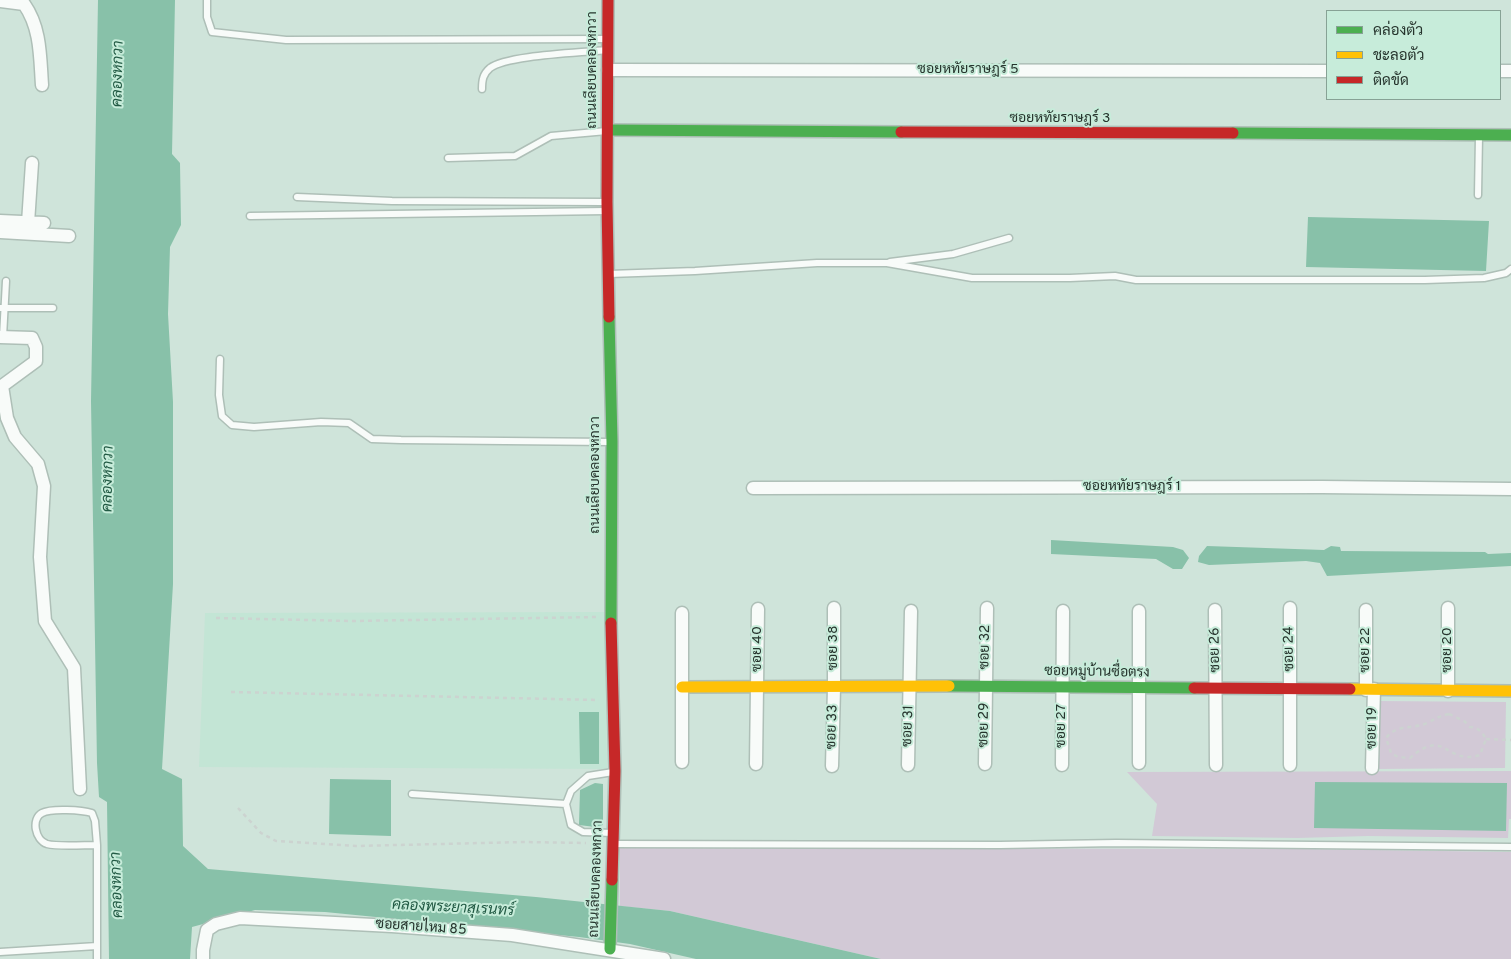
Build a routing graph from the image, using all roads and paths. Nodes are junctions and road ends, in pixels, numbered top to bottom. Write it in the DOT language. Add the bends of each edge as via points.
graph roads {
  1 [pos="207,0"];
  2 [pos="608,0"];
  3 [pos="0,1"];
  4 [pos="607,44"];
  5 [pos="608,70"];
  6 [pos="1326,71"];
  7 [pos="42,85"];
  8 [pos="482,89"];
  9 [pos="608,130"];
  10 [pos="1479,135"];
  11 [pos="1511,135"];
  12 [pos="448,158"];
  13 [pos="32,163"];
  14 [pos="1478,195"];
  15 [pos="297,197"];
  16 [pos="607,207"];
  17 [pos="250,216"];
  18 [pos="0,221"];
  19 [pos="28,223"];
  20 [pos="44,223"];
  21 [pos="0,232"];
  22 [pos="69,236"];
  23 [pos="1010,238"];
  24 [pos="887,262"];
  25 [pos="1511,269"];
  26 [pos="608,274"];
  27 [pos="6,281"];
  28 [pos="2,308"];
  29 [pos="53,308"];
  30 [pos="1,337"];
  31 [pos="220,359"];
  32 [pos="612,442"];
  33 [pos="753,488"];
  34 [pos="1511,489"];
  35 [pos="834,608"];
  36 [pos="986,608"];
  37 [pos="1290,608"];
  38 [pos="1448,608"];
  39 [pos="758,609"];
  40 [pos="1215,610"];
  41 [pos="1366,610"];
  42 [pos="911,611"];
  43 [pos="1063,611"];
  44 [pos="1139,611"];
  45 [pos="682,613"];
  46 [pos="611,617"];
  47 [pos="216,618"];
  48 [pos="986,686"];
  49 [pos="682,687"];
  50 [pos="910,687"];
  51 [pos="758,688"];
  52 [pos="834,688"];
  53 [pos="1062,688"];
  54 [pos="1140,689"];
  55 [pos="1216,689"];
  56 [pos="1291,689"];
  57 [pos="1370,689"];
  58 [pos="1448,691"];
  59 [pos="1511,691"];
  60 [pos="231,692"];
  61 [pos="613,700"];
  62 [pos="1486,739"];
  63 [pos="1511,740"];
  64 [pos="682,762"];
  65 [pos="756,764"];
  66 [pos="985,764"];
  67 [pos="1139,764"];
  68 [pos="908,765"];
  69 [pos="1062,765"];
  70 [pos="1216,765"];
  71 [pos="1290,765"];
  72 [pos="832,766"];
  73 [pos="1372,768"];
  74 [pos="615,771"];
  75 [pos="80,789"];
  76 [pos="412,794"];
  77 [pos="566,804"];
  78 [pos="238,808"];
  79 [pos="613,838"];
  80 [pos="97,845"];
  81 [pos="1511,846"];
  82 [pos="611,945"];
  83 [pos="97,946"];
  84 [pos="0,952"];
  85 [pos="97,959"];
  86 [pos="203,959"];
  87 [pos="664,959"];
  1 -- 4 [label="lane" via="207,17 212,32 259,38"];
  2 -- 4 [label="street, ถนนเลียบคลองหกวา"];
  3 -- 7 [label="street" via="24,4 32,15 38,32"];
  4 -- 5 [label="street, ถนนเลียบคลองหกวา"];
  4 -- 8 [label="lane" via="508,60 490,68 482,78"];
  5 -- 6 [label="street, ซอยหทัยราษฎร์ 5"];
  5 -- 9 [label="street, ถนนเลียบคลองหกวา"];
  9 -- 10 [label="street, ซอยหทัยราษฎร์ 3"];
  9 -- 12 [label="lane" via="551,136 515,156"];
  9 -- 16 [label="street, ถนนเลียบคลองหกวา"];
  10 -- 11 [label="street, ซอยหทัยราษฎร์ 3"];
  10 -- 14 [label="lane"];
  13 -- 19 [label="street"];
  15 -- 16 [label="lane"];
  16 -- 17 [label="lane"];
  16 -- 26 [label="street, ถนนเลียบคลองหกวา"];
  18 -- 19 [label="street"];
  19 -- 20 [label="street"];
  21 -- 22 [label="street"];
  23 -- 24 [label="lane" via="953,254"];
  24 -- 25 [label="lane" via="972,278 1115,276 1136,280 1425,280 1484,278"];
  24 -- 26 [label="lane"];
  26 -- 32 [label="street, ถนนเลียบคลองหกวา"];
  27 -- 28 [label="lane"];
  28 -- 29 [label="lane"];
  28 -- 30 [label="lane"];
  30 -- 75 [label="street" via="32,338 36,347 36,361 2,386 7,418 15,437 38,464 44,486 40,557 45,621 74,668"];
  31 -- 32 [label="lane" via="222,416 232,425 349,423 372,439"];
  32 -- 46 [label="street, ถนนเลียบคลองหกวา"];
  33 -- 34 [label="street, ซอยหทัยราษฎร์ 1"];
  35 -- 52 [label="street, ซอย 38"];
  36 -- 48 [label="street, ซอย 32"];
  37 -- 56 [label="street, ซอย 24"];
  38 -- 58 [label="street, ซอย 20"];
  39 -- 51 [label="street, ซอย 40"];
  40 -- 55 [label="street, ซอย 26"];
  41 -- 57 [label="street, ซอย 22"];
  42 -- 50 [label="street, ซอย 31"];
  43 -- 53 [label="street, ซอย 27"];
  44 -- 54 [label="street"];
  45 -- 49 [label="street"];
  46 -- 47 [label="path" via="353,621"];
  46 -- 61 [label="street, ถนนเลียบคลองหกวา"];
  48 -- 50 [label="street, ซอยหมู่บ้านซื่อตรง"];
  48 -- 53 [label="street, ซอยหมู่บ้านซื่อตรง"];
  48 -- 66 [label="street, ซอย 29"];
  49 -- 51 [label="street, ซอยหมู่บ้านซื่อตรง"];
  49 -- 64 [label="street"];
  50 -- 52 [label="street, ซอยหมู่บ้านซื่อตรง"];
  50 -- 68 [label="street, ซอย 31"];
  51 -- 52 [label="street, ซอยหมู่บ้านซื่อตรง"];
  51 -- 65 [label="street, ซอย 40"];
  52 -- 72 [label="street, ซอย 33"];
  53 -- 54 [label="street, ซอยหมู่บ้านซื่อตรง"];
  53 -- 69 [label="street, ซอย 27"];
  54 -- 55 [label="street, ซอยหมู่บ้านซื่อตรง"];
  54 -- 67 [label="street"];
  55 -- 56 [label="street, ซอยหมู่บ้านซื่อตรง"];
  55 -- 70 [label="street, ซอย 26"];
  56 -- 57 [label="street, ซอยหมู่บ้านซื่อตรง"];
  56 -- 71 [label="street, ซอย 24"];
  57 -- 58 [label="street, ซอยหมู่บ้านซื่อตรง"];
  57 -- 73 [label="street, ซอย 19"];
  58 -- 59 [label="street, ซอยหมู่บ้านซื่อตรง"];
  60 -- 61 [label="path"];
  61 -- 74 [label="street, ถนนเลียบคลองหกวา"];
  62 -- 62 [label="path" via="1480,755 1470,758 1459,757 1444,747 1428,745 1406,758 1391,753 1386,738 1398,728 1426,724 1449,714 1481,731"];
  62 -- 63 [label="path"];
  74 -- 77 [label="lane" via="588,776 571,791"];
  74 -- 79 [label="street, ถนนเลียบคลองหกวา"];
  76 -- 77 [label="lane"];
  77 -- 79 [label="lane" via="571,825 583,832"];
  78 -- 79 [label="path" via="261,833 276,841 356,846"];
  79 -- 81 [label="lane" via="1000,846 1136,843"];
  79 -- 82 [label="street, ถนนเลียบคลองหกวา"];
  80 -- 80 [label="lane" via="47,844 36,833 36,819 46,811 92,814"];
  80 -- 83 [label="lane"];
  82 -- 86 [label="street, ซอยสายไหม 85" via="392,926 240,918 216,924 207,930"];
  82 -- 87 [label="street, ซอยสายไหม 85"];
  83 -- 84 [label="lane"];
  83 -- 85 [label="lane"];
}
